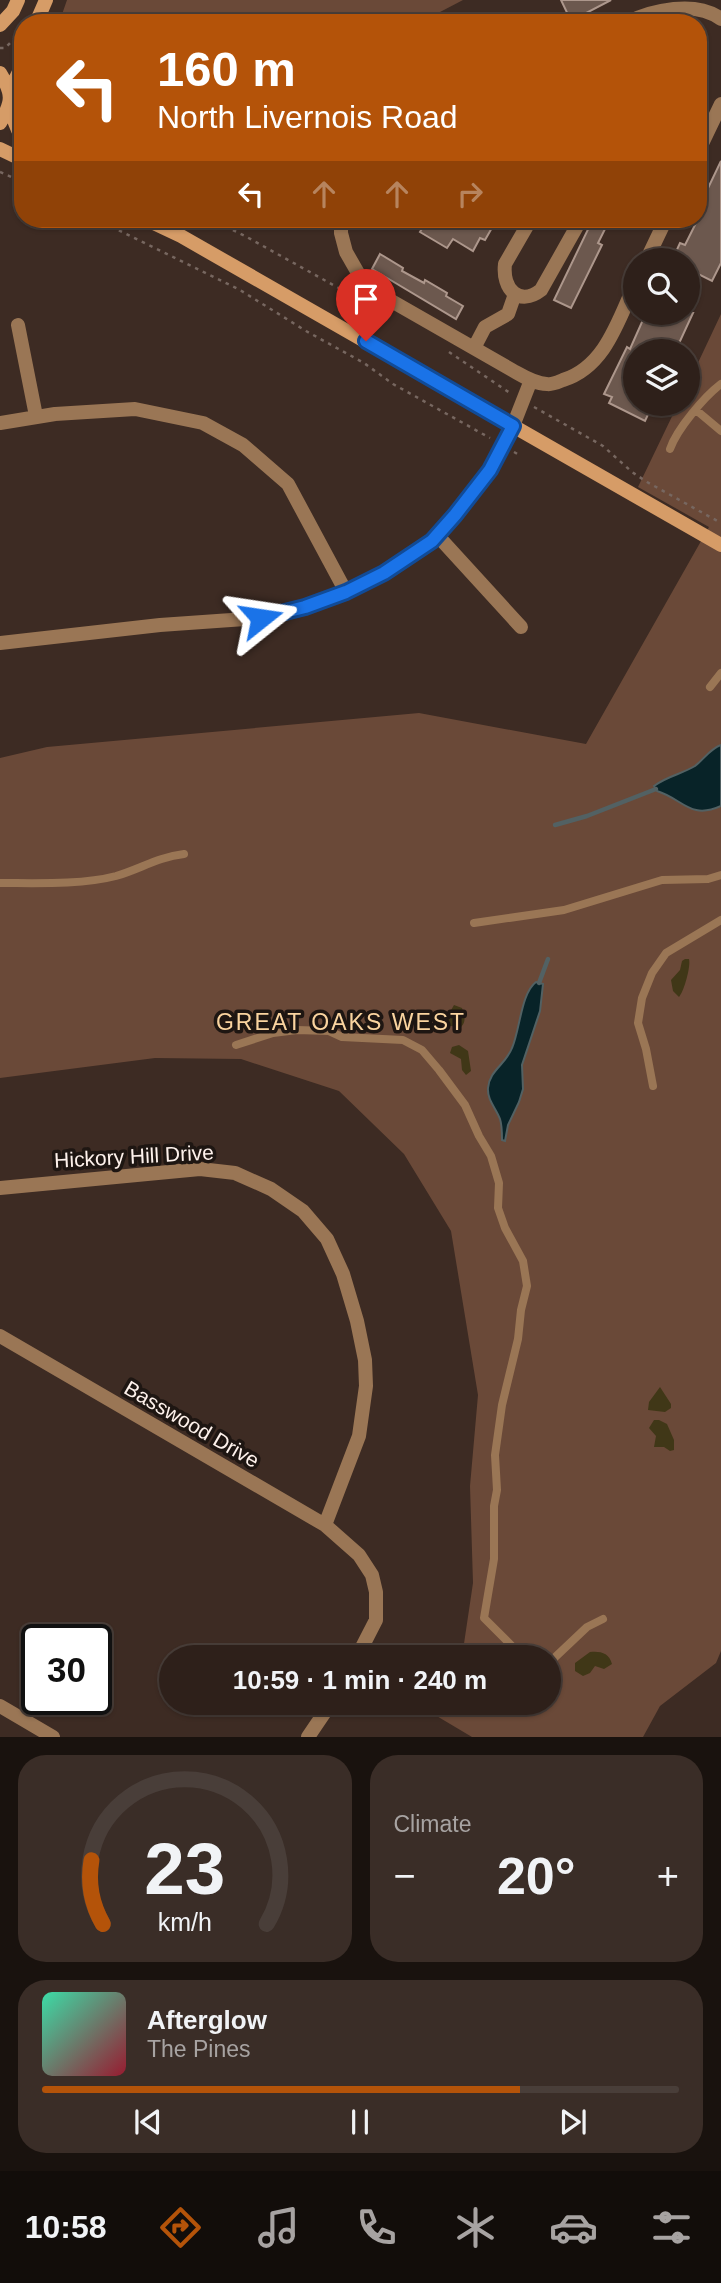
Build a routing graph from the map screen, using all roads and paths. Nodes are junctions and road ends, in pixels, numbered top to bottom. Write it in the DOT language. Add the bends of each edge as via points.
graph roads {
  1 [pos="18,0"];
  2 [pos="696,5"];
  3 [pos="652,14"];
  4 [pos="721,19"];
  5 [pos="0,25"];
  6 [pos="14,39"];
  7 [pos="0,48"];
  8 [pos="0,74"];
  9 [pos="14,84"];
  10 [pos="10,90"];
  11 [pos="721,104"];
  12 [pos="9,108"];
  13 [pos="14,120"];
  14 [pos="0,122"];
  15 [pos="707,133"];
  16 [pos="114,228"];
  17 [pos="164,228"];
  18 [pos="171,228"];
  19 [pos="229,228"];
  20 [pos="341,228"];
  21 [pos="526,228"];
  22 [pos="576,228"];
  23 [pos="662,228"];
  24 [pos="181,236"];
  25 [pos="652,248"];
  26 [pos="515,294"];
  27 [pos="623,310"];
  28 [pos="379,311"];
  29 [pos="18,325"];
  30 [pos="474,348"];
  31 [pos="446,350"];
  32 [pos="531,380"];
  33 [pos="721,384"];
  34 [pos="523,400"];
  35 [pos="700,405"];
  36 [pos="700,413"];
  37 [pos="36,416"];
  38 [pos="691,416"];
  39 [pos="0,423"];
  40 [pos="513,426"];
  41 [pos="721,430"];
  42 [pos="503,445"];
  43 [pos="670,449"];
  44 [pos="521,456"];
  45 [pos="721,523"];
  46 [pos="438,535"];
  47 [pos="721,545"];
  48 [pos="346,592"];
  49 [pos="522,626"];
  50 [pos="0,643"];
  51 [pos="721,673"];
  52 [pos="710,687"];
  53 [pos="184,854"];
  54 [pos="721,875"];
  55 [pos="0,883"];
  56 [pos="721,920"];
  57 [pos="474,923"];
  58 [pos="236,1045"];
  59 [pos="653,1086"];
  60 [pos="0,1188"];
  61 [pos="0,1335"];
  62 [pos="325,1525"];
  63 [pos="603,1619"];
  64 [pos="363,1645"];
  65 [pos="511,1645"];
  66 [pos="561,1652"];
  67 [pos="0,1706"];
  68 [pos="323,1715"];
  69 [pos="53,1737"];
  70 [pos="308,1737"];
  1 -- 5 [label="main road"];
  2 -- 3 [label="street"];
  2 -- 4 [label="street"];
  6 -- 7 [label="path"];
  8 -- 10 [label="main road"];
  9 -- 10 [label="main road"];
  10 -- 12 [label="main road"];
  11 -- 15 [label="street"];
  12 -- 13 [label="main road"];
  12 -- 14 [label="main road"];
  16 -- 42 [label="path" via="240,290"];
  17 -- 24 [label="main road"];
  18 -- 24 [label="main road"];
  19 -- 28 [label="path"];
  20 -- 30 [label="street" via="346,252 358,273 381,295"];
  21 -- 26 [label="street" via="505,264 506,284"];
  22 -- 26 [label="street" via="541,290"];
  23 -- 25 [label="street"];
  24 -- 40 [label="main road"];
  26 -- 30 [label="street" via="508,314 485,327"];
  27 -- 32 [label="street" via="608,343 584,370 548,385"];
  29 -- 37 [label="street"];
  30 -- 32 [label="street"];
  31 -- 34 [label="path"];
  32 -- 34 [label="street"];
  33 -- 35 [label="lane"];
  34 -- 40 [label="street"];
  34 -- 45 [label="path" via="603,446 632,472"];
  36 -- 41 [label="lane"];
  37 -- 39 [label="street"];
  37 -- 48 [label="street" via="135,409 203,423 243,444 288,484"];
  38 -- 43 [label="lane"];
  40 -- 42 [label="street"];
  40 -- 47 [label="main road"];
  42 -- 44 [label="path"];
  42 -- 46 [label="street" via="490,470"];
  46 -- 48 [label="street" via="384,573"];
  46 -- 49 [label="street"];
  48 -- 50 [label="street" via="261,618"];
  51 -- 52 [label="lane"];
  53 -- 55 [label="lane" via="115,876"];
  54 -- 57 [label="lane" via="662,880 564,910"];
  56 -- 59 [label="lane" via="666,953 652,973 638,1023"];
  58 -- 65 [label="lane" via="297,1030 403,1040 422,1051 439,1070 465,1105 491,1156 499,1183 498,1208 523,1261 527,1286 495,1455 494,1559 484,1618"];
  60 -- 62 [label="street, Hickory Hill Drive" via="200,1169 235,1173 271,1189 303,1211 327,1239 343,1274 365,1360 359,1436"];
  61 -- 62 [label="street, Basswood Drive"];
  62 -- 64 [label="street, Basswood Drive" via="359,1555 372,1575 376,1620"];
  63 -- 66 [label="lane"];
  67 -- 69 [label="street"];
  68 -- 70 [label="street"];
}
